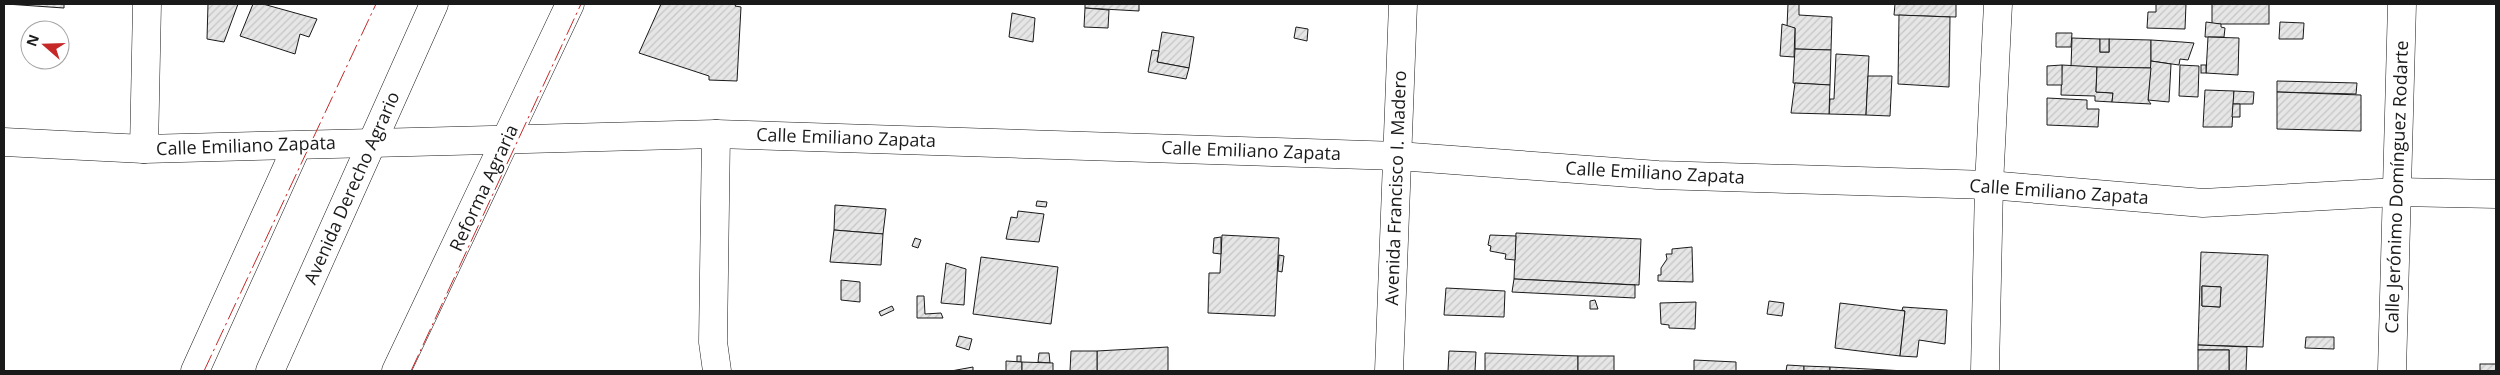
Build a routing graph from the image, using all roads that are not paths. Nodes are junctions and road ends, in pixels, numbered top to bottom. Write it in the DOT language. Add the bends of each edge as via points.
graph roads {
  1 [pos="147,4"];
  2 [pos="434,4"];
  3 [pos="570,4"];
  4 [pos="1403,4"];
  5 [pos="1998,4"];
  6 [pos="2402,4"];
  7 [pos="716,134"];
  8 [pos="507,140"];
  9 [pos="4,142"];
  10 [pos="372,142"];
  11 [pos="297,146"];
  12 [pos="144,149"];
  13 [pos="1398,156"];
  14 [pos="1989,185"];
  15 [pos="2397,192"];
  16 [pos="2496,194"];
  17 [pos="195,371"];
  18 [pos="270,371"];
  19 [pos="396,371"];
  20 [pos="717,371"];
  21 [pos="1389,371"];
  22 [pos="1985,371"];
  23 [pos="2392,371"];
  1 -- 12 [label="street"];
  2 -- 10 [label="street, Avenida Derecho Agrario"];
  3 -- 8 [label="street, Reforma Agraria"];
  4 -- 13 [label="street, Avenida Francisco I. Madero"];
  5 -- 14 [label="street"];
  6 -- 15 [label="street, Calle Jerónimo Domínguez Rodarte"];
  7 -- 8 [label="street, Calle Emiliano Zapata"];
  7 -- 13 [label="street, Calle Emiliano Zapata"];
  7 -- 20 [label="street" via="713,342"];
  8 -- 10 [label="street, Calle Emiliano Zapata"];
  8 -- 19 [label="street, Reforma Agraria"];
  9 -- 12 [label="street, Calle Emiliano Zapata"];
  10 -- 11 [label="street, Calle Emiliano Zapata"];
  10 -- 18 [label="street, Avenida Derecho Agrario"];
  11 -- 12 [label="street, Calle Emiliano Zapata"];
  11 -- 17 [label="street"];
  13 -- 14 [label="street, Calle Emiliano Zapata" via="1658,175"];
  13 -- 21 [label="street, Avenida Francisco I. Madero"];
  14 -- 15 [label="street, Calle Emiliano Zapata" via="2203,203"];
  14 -- 22 [label="street"];
  15 -- 16 [label="street, Calle Emiliano Zapata"];
  15 -- 23 [label="street, Calle Jerónimo Domínguez Rodarte"];
}
